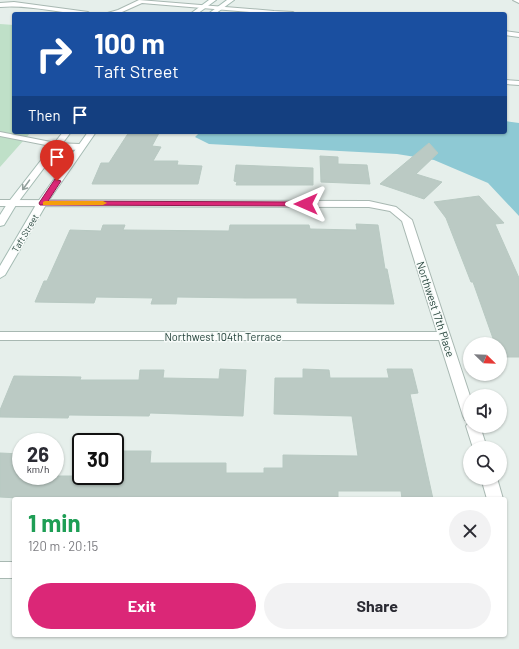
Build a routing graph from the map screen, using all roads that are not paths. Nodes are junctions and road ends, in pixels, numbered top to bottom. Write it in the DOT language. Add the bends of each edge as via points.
graph roads {
  1 [pos="143,0"];
  2 [pos="166,0"];
  3 [pos="213,0"];
  4 [pos="231,0"];
  5 [pos="0,5"];
  6 [pos="203,6"];
  7 [pos="220,7"];
  8 [pos="73,12"];
  9 [pos="116,12"];
  10 [pos="196,12"];
  11 [pos="214,12"];
  12 [pos="272,12"];
  13 [pos="507,33"];
  14 [pos="519,35"];
  15 [pos="507,82"];
  16 [pos="519,83"];
  17 [pos="0,134"];
  18 [pos="65,134"];
  19 [pos="90,134"];
  20 [pos="56,145"];
  21 [pos="80,147"];
  22 [pos="0,203"];
  23 [pos="42,203"];
  24 [pos="12,204"];
  25 [pos="0,223"];
  26 [pos="0,275"];
  27 [pos="0,336"];
  28 [pos="445,336"];
  29 [pos="463,394"];
  30 [pos="491,485"];
  31 [pos="494,497"];
  32 [pos="0,570"];
  33 [pos="12,570"];
  1 -- 6 [label="street"];
  1 -- 9 [label="street"];
  2 -- 6 [label="street"];
  3 -- 6 [label="street"];
  4 -- 7 [label="street"];
  5 -- 8 [label="street" via="14,4"];
  6 -- 7 [label="street"];
  6 -- 10 [label="street"];
  7 -- 11 [label="street"];
  7 -- 12 [label="street"];
  13 -- 14 [label="street"];
  15 -- 16 [label="street"];
  17 -- 20 [label="lane"];
  18 -- 20 [label="street"];
  19 -- 21 [label="street, Taft Street"];
  20 -- 21 [label="street"];
  20 -- 24 [label="street, one-way"];
  21 -- 23 [label="street, Taft Street"];
  22 -- 24 [label="street"];
  23 -- 24 [label="street"];
  23 -- 26 [label="street, Taft Street"];
  23 -- 28 [label="street, Northwest 17th Place" via="369,204 394,208 407,220"];
  24 -- 25 [label="street"];
  27 -- 28 [label="street, Northwest 104th Terrace"];
  28 -- 29 [label="street, Northwest 17th Place"];
  30 -- 31 [label="street"];
  32 -- 33 [label="street"];
}
